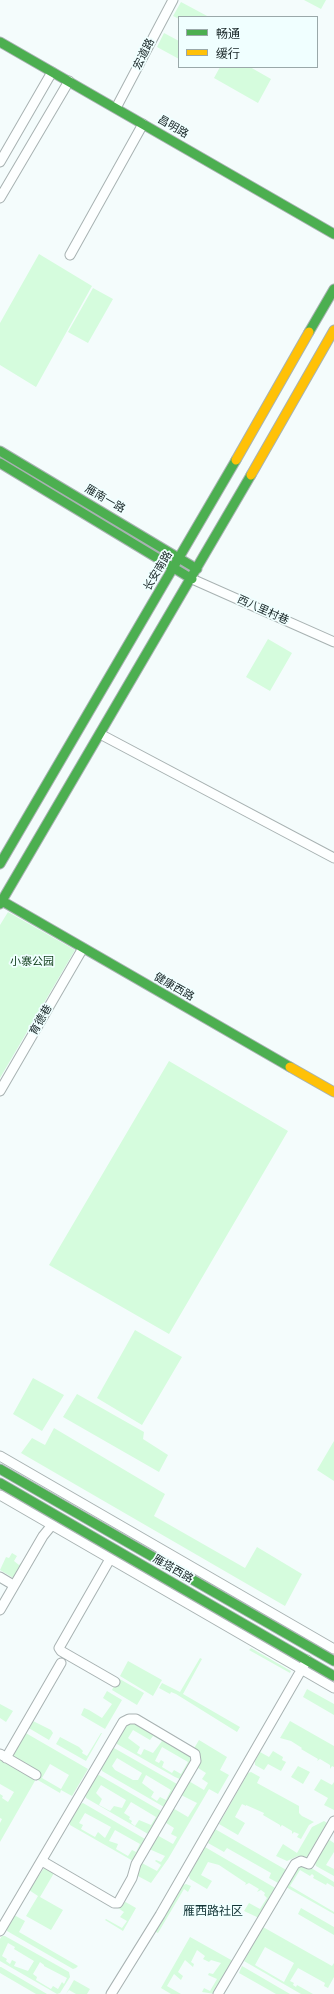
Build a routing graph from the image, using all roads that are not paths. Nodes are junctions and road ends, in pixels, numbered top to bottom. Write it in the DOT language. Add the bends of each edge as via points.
graph roads {
  1 [pos="173,0"];
  2 [pos="0,42"];
  3 [pos="52,72"];
  4 [pos="69,81"];
  5 [pos="116,108"];
  6 [pos="143,124"];
  7 [pos="0,162"];
  8 [pos="0,198"];
  9 [pos="334,234"];
  10 [pos="70,255"];
  11 [pos="334,289"];
  12 [pos="334,330"];
  13 [pos="0,451"];
  14 [pos="0,463"];
  15 [pos="179,558"];
  16 [pos="173,568"];
  17 [pos="197,569"];
  18 [pos="192,579"];
  19 [pos="334,642"];
  20 [pos="100,734"];
  21 [pos="334,858"];
  22 [pos="0,864"];
  23 [pos="1,903"];
  24 [pos="83,948"];
  25 [pos="0,1091"];
  26 [pos="334,1092"];
  27 [pos="0,1456"];
  28 [pos="0,1469"];
  29 [pos="0,1483"];
  30 [pos="0,1495"];
  31 [pos="52,1525"];
  32 [pos="110,1559"];
  33 [pos="0,1577"];
  34 [pos="10,1583"];
  35 [pos="0,1610"];
  36 [pos="334,1649"];
  37 [pos="307,1660"];
  38 [pos="334,1662"];
  39 [pos="61,1663"];
  40 [pos="302,1669"];
  41 [pos="334,1676"];
  42 [pos="115,1682"];
  43 [pos="334,1688"];
  44 [pos="3,1756"];
  45 [pos="36,1775"];
  46 [pos="334,1821"];
  47 [pos="42,1861"];
  48 [pos="0,1931"];
  49 [pos="111,1994"];
  50 [pos="218,1994"];
  1 -- 5 [label="street, 宏道路"];
  2 -- 3 [label="main road, 昌明路"];
  3 -- 4 [label="main road, 昌明路"];
  3 -- 7 [label="street"];
  4 -- 5 [label="main road, 昌明路"];
  4 -- 8 [label="street"];
  5 -- 6 [label="main road, 昌明路"];
  6 -- 9 [label="main road, 昌明路"];
  6 -- 10 [label="street"];
  11 -- 15 [label="main road, 长安南路"];
  12 -- 17 [label="main road"];
  13 -- 15 [label="main road, 雁南一路"];
  14 -- 16 [label="main road, 雁南一路"];
  15 -- 16 [label="main road, 长安南路"];
  15 -- 17 [label="main road, 雁南一路"];
  16 -- 18 [label="main road, 雁南一路"];
  16 -- 22 [label="main road, 长安南路"];
  17 -- 18 [label="main road"];
  18 -- 19 [label="street, 西八里村巷"];
  18 -- 20 [label="main road"];
  20 -- 21 [label="street"];
  20 -- 23 [label="main road"];
  23 -- 24 [label="main road, 健康西路"];
  24 -- 25 [label="street, 育德巷"];
  24 -- 26 [label="main road, 健康西路"];
  27 -- 36 [label="street"];
  28 -- 38 [label="main road, 雁塔西路"];
  29 -- 37 [label="main road, 雁塔西路"];
  30 -- 31 [label="street"];
  31 -- 32 [label="street"];
  31 -- 35 [label="street"];
  32 -- 40 [label="street"];
  32 -- 42 [label="street" via="59,1648"];
  33 -- 34 [label="street"];
  37 -- 40 [label="street"];
  37 -- 41 [label="main road, 雁塔西路"];
  39 -- 44 [label="street"];
  40 -- 43 [label="street"];
  40 -- 49 [label="street" via="160,1915"];
  44 -- 45 [label="street"];
  46 -- 50 [label="street" via="309,1864 301,1861 295,1864"];
  47 -- 47 [label="street" via="124,1721 136,1720 195,1754 196,1761 136,1864 132,1878 118,1903"];
  47 -- 48 [label="street"];
}
